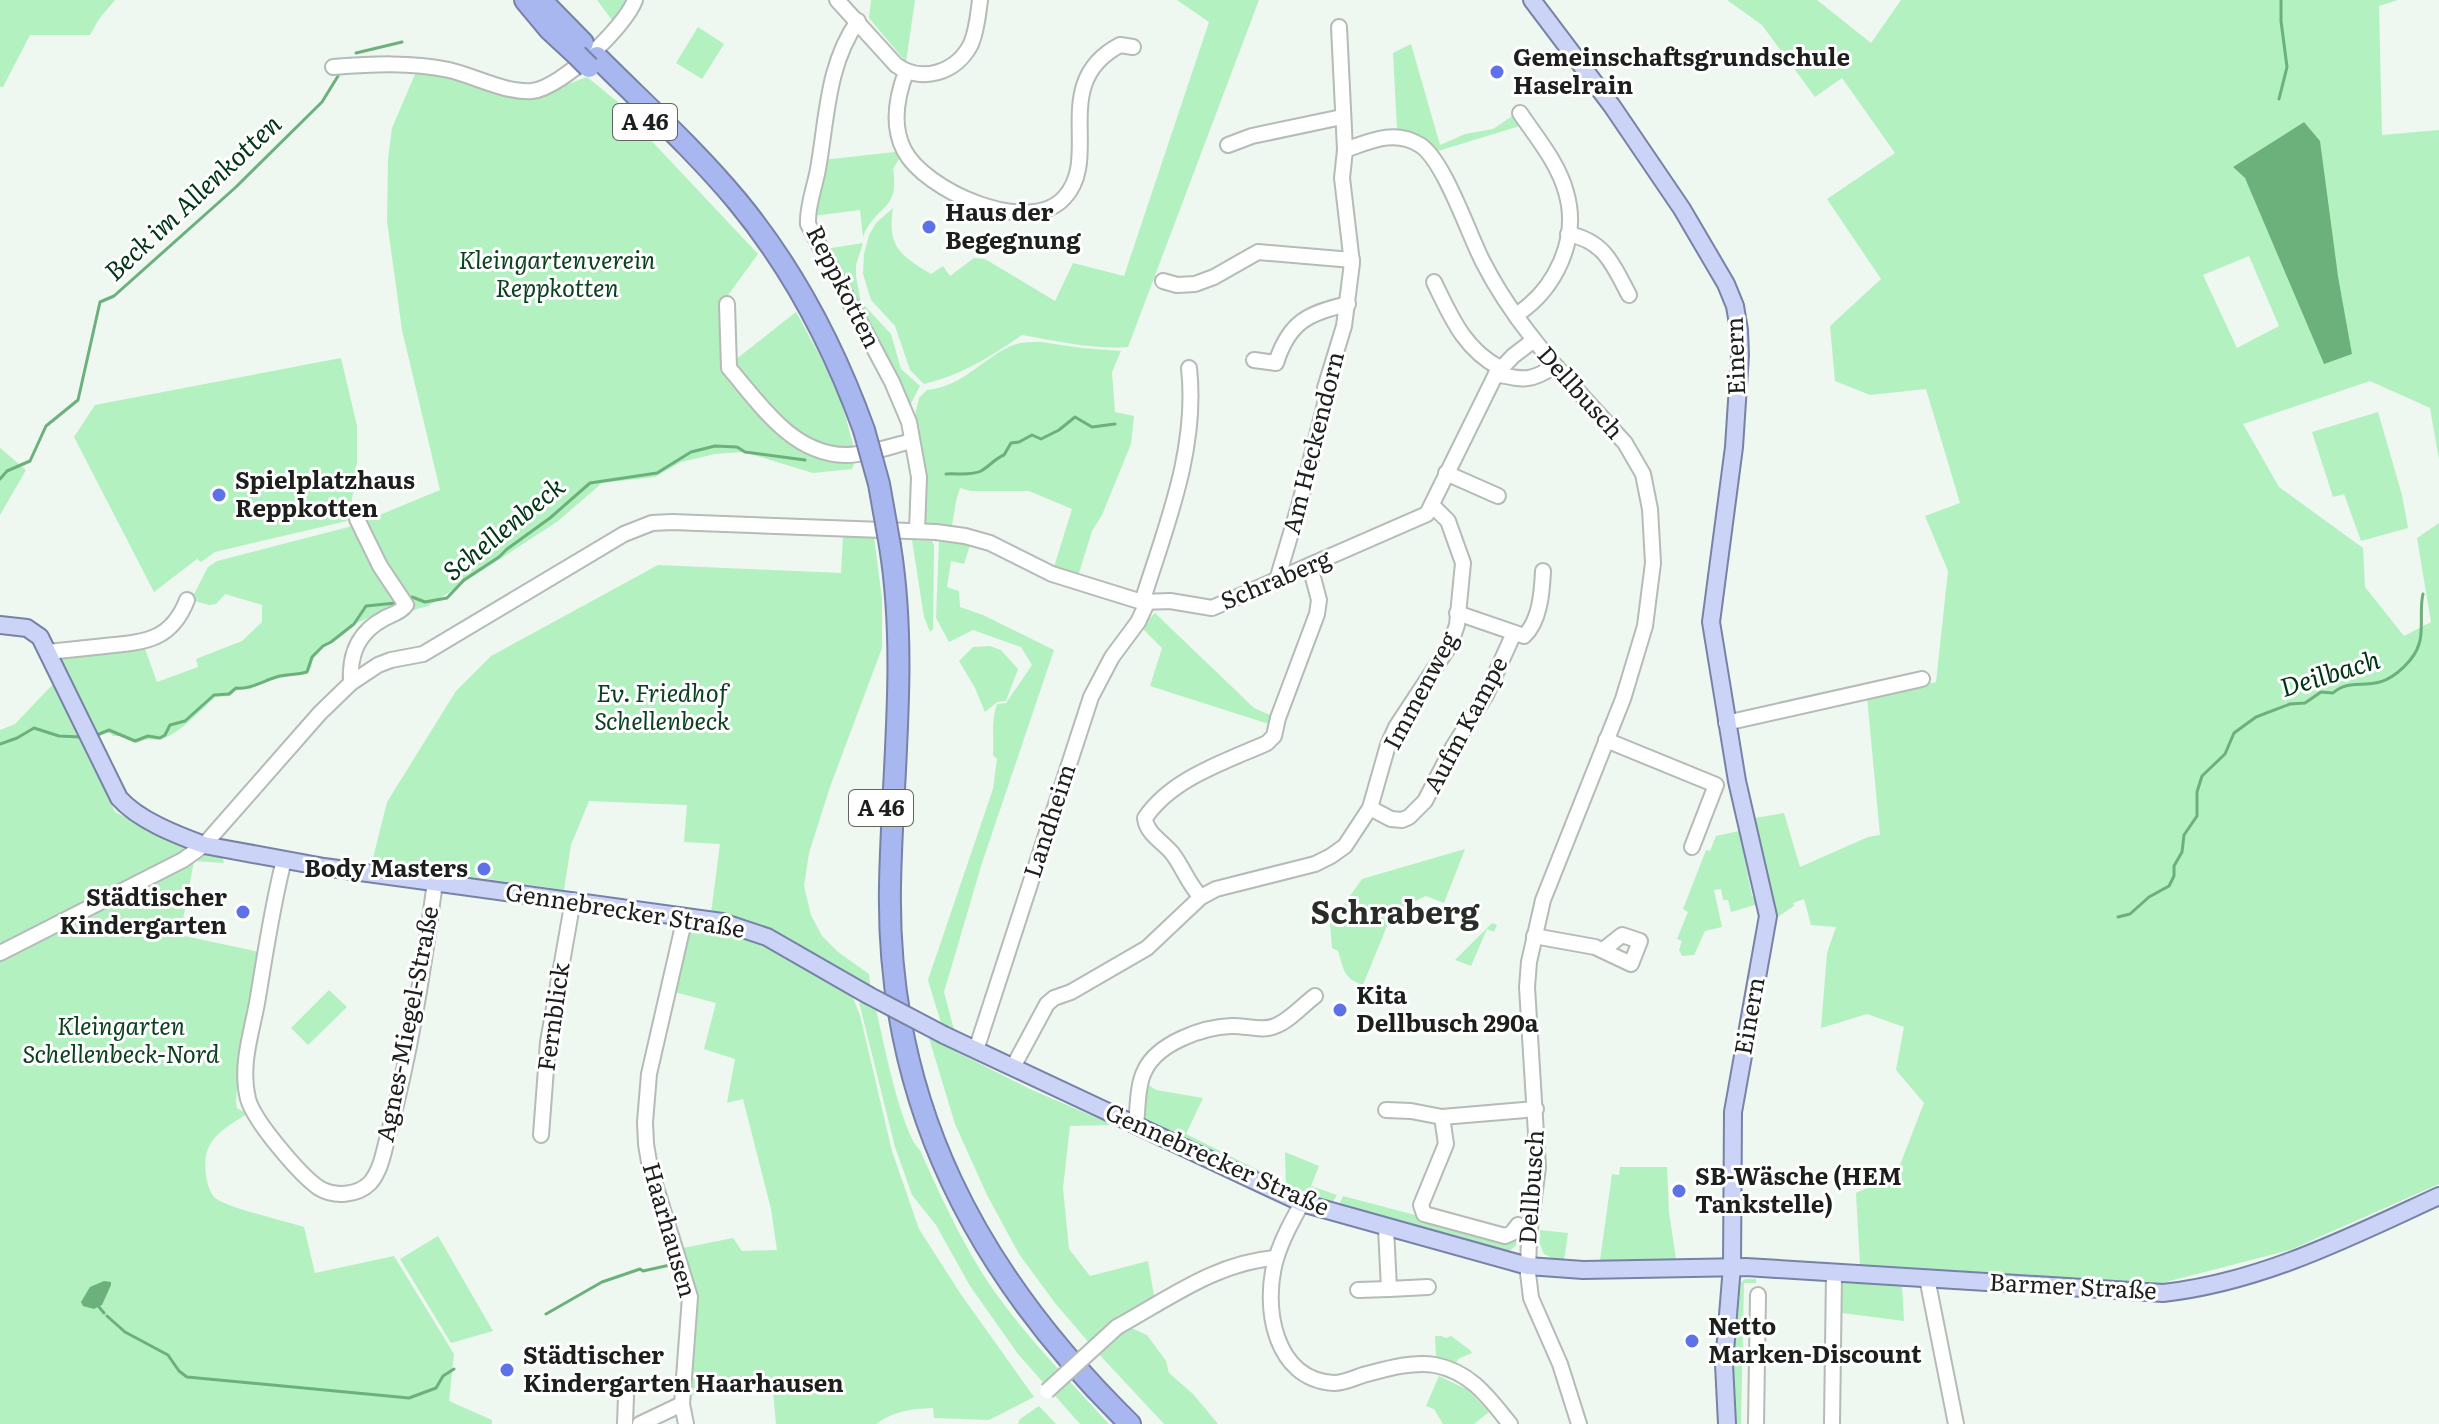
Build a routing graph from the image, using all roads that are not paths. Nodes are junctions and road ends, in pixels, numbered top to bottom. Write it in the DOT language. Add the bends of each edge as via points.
graph roads {
  1 [pos="525,0"];
  2 [pos="541,0"];
  3 [pos="635,0"];
  4 [pos="837,0"];
  5 [pos="980,0"];
  6 [pos="1532,0"];
  7 [pos="858,21"];
  8 [pos="1339,27"];
  9 [pos="1133,47"];
  10 [pos="587,56"];
  11 [pos="339,67"];
  12 [pos="906,72"];
  13 [pos="1520,113"];
  14 [pos="1342,117"];
  15 [pos="1228,145"];
  16 [pos="1345,150"];
  17 [pos="1568,234"];
  18 [pos="1352,260"];
  19 [pos="1163,281"];
  20 [pos="1434,282"];
  21 [pos="1629,295"];
  22 [pos="727,304"];
  23 [pos="1348,304"];
  24 [pos="1516,315"];
  25 [pos="1534,340"];
  26 [pos="1254,360"];
  27 [pos="1555,366"];
  28 [pos="1189,368"];
  29 [pos="1498,371"];
  30 [pos="912,441"];
  31 [pos="1446,473"];
  32 [pos="1498,496"];
  33 [pos="1432,505"];
  34 [pos="357,519"];
  35 [pos="917,531"];
  36 [pos="885,547"];
  37 [pos="1310,566"];
  38 [pos="1543,571"];
  39 [pos="1277,580"];
  40 [pos="187,600"];
  41 [pos="1144,602"];
  42 [pos="1457,613"];
  43 [pos="0,625"];
  44 [pos="1514,633"];
  45 [pos="48,652"];
  46 [pos="1922,679"];
  47 [pos="351,683"];
  48 [pos="1726,723"];
  49 [pos="1606,740"];
  50 [pos="1370,808"];
  51 [pos="204,845"];
  52 [pos="1692,847"];
  53 [pos="284,860"];
  54 [pos="435,882"];
  55 [pos="1201,897"];
  56 [pos="573,900"];
  57 [pos="685,917"];
  58 [pos="1534,936"];
  59 [pos="1603,950"];
  60 [pos="0,953"];
  61 [pos="1315,996"];
  62 [pos="976,1050"];
  63 [pos="1013,1067"];
  64 [pos="1536,1109"];
  65 [pos="1386,1110"];
  66 [pos="1442,1117"];
  67 [pos="1136,1125"];
  68 [pos="541,1135"];
  69 [pos="2439,1196"];
  70 [pos="1302,1203"];
  71 [pos="1518,1225"];
  72 [pos="1386,1228"];
  73 [pos="1276,1258"];
  74 [pos="1528,1266"];
  75 [pos="1732,1266"];
  76 [pos="1834,1273"];
  77 [pos="1927,1278"];
  78 [pos="1428,1287"];
  79 [pos="1389,1289"];
  80 [pos="1358,1290"];
  81 [pos="1758,1295"];
  82 [pos="1044,1394"];
  83 [pos="626,1396"];
  84 [pos="682,1404"];
  85 [pos="625,1424"];
  86 [pos="640,1424"];
  87 [pos="686,1424"];
  88 [pos="1113,1424"];
  89 [pos="1130,1424"];
  90 [pos="1510,1424"];
  91 [pos="1579,1424"];
  92 [pos="1727,1424"];
  93 [pos="1756,1424"];
  94 [pos="1832,1424"];
  95 [pos="1956,1424"];
  1 -- 10 [label="highway, A 46" via="550,30"];
  2 -- 10 [label="highway, A 46"];
  3 -- 11 [label="street" via="620,24 577,67 533,91 414,64"];
  4 -- 7 [label="street"];
  5 -- 12 [label="street" via="975,32 960,60 936,73"];
  6 -- 48 [label="main road, Einern" via="1659,174 1735,306 1740,355 1735,436 1711,622"];
  7 -- 12 [label="street"];
  7 -- 30 [label="street, Reppkotten" via="832,81 808,224 905,411"];
  8 -- 14 [label="street, Am Heckendorn"];
  9 -- 12 [label="street" via="1115,47 1092,68 1082,92 1073,186 1055,207 1032,214 979,203 911,162 897,126"];
  10 -- 36 [label="highway, A 46" via="758,244 788,289 859,431"];
  13 -- 17 [label="street" via="1567,193"];
  14 -- 15 [label="street"];
  14 -- 16 [label="street, Am Heckendorn"];
  16 -- 18 [label="street, Am Heckendorn" via="1342,178"];
  16 -- 24 [label="street, Dellbusch" via="1395,136 1429,152"];
  17 -- 21 [label="street" via="1600,249"];
  17 -- 24 [label="street" via="1548,286"];
  18 -- 19 [label="street" via="1258,252 1195,284"];
  18 -- 23 [label="street, Am Heckendorn"];
  20 -- 29 [label="street" via="1455,327"];
  22 -- 30 [label="street" via="729,368 784,430 803,444 845,455"];
  23 -- 26 [label="street, Am Heckendorn" via="1299,323 1276,363"];
  23 -- 39 [label="street, Am Heckendorn"];
  24 -- 25 [label="street, Dellbusch"];
  25 -- 27 [label="street, Dellbusch"];
  25 -- 29 [label="street"];
  27 -- 29 [label="street" via="1524,380"];
  27 -- 49 [label="street, Dellbusch" via="1625,443 1643,474 1650,509 1653,563 1645,626"];
  28 -- 41 [label="street, Landheim" via="1183,469"];
  29 -- 31 [label="street"];
  30 -- 35 [label="street, Reppkotten" via="919,477"];
  31 -- 32 [label="street"];
  31 -- 33 [label="street"];
  33 -- 37 [label="street, Schraberg" via="1427,514"];
  33 -- 42 [label="street, Immenweg" via="1448,521 1463,563"];
  34 -- 47 [label="street" via="406,605 359,639"];
  35 -- 41 [label="street, Schraberg" via="990,543 1052,574"];
  35 -- 47 [label="street, Schraberg" via="652,523 624,534 423,654 378,665"];
  36 -- 88 [label="highway, A 46" via="878,913 885,991 903,1084 934,1172 984,1269 1043,1348"];
  36 -- 89 [label="highway, A 46" via="895,587 898,644 891,922 897,998 912,1072 945,1168 985,1246 1039,1324"];
  37 -- 39 [label="street, Schraberg"];
  37 -- 55 [label="street" via="1317,614 1274,736 1178,786 1145,818 1146,827 1174,855"];
  38 -- 44 [label="street, Aufm Kampe" via="1528,633"];
  39 -- 41 [label="street, Schraberg" via="1212,608"];
  40 -- 45 [label="street" via="172,627 154,638"];
  41 -- 62 [label="street, Landheim" via="1138,622 1091,697"];
  42 -- 44 [label="street, Aufm Kampe"];
  42 -- 50 [label="street, Immenweg" via="1450,645 1396,727"];
  43 -- 45 [label="main road, Gennebrecker Straße" via="32,630"];
  44 -- 50 [label="street, Aufm Kampe" via="1486,695 1425,801 1402,820"];
  45 -- 51 [label="main road, Gennebrecker Straße" via="119,798 133,812"];
  46 -- 48 [label="street"];
  47 -- 51 [label="street, Schraberg"];
  48 -- 75 [label="main road, Einern" via="1768,916 1733,1112"];
  49 -- 52 [label="street" via="1716,785"];
  49 -- 58 [label="street, Dellbusch"];
  50 -- 55 [label="street, Immenweg" via="1345,846 1331,856"];
  51 -- 53 [label="main road, Gennebrecker Straße"];
  51 -- 60 [label="street, Schraberg"];
  53 -- 54 [label="main road, Gennebrecker Straße"];
  53 -- 54 [label="street, Agnes-Miegel-Straße" via="245,1083 252,1111 267,1133 310,1180 332,1193 364,1188 380,1165 402,1084"];
  54 -- 56 [label="main road, Gennebrecker Straße"];
  55 -- 63 [label="street, Immenweg" via="1147,948 1047,1004"];
  56 -- 57 [label="main road, Gennebrecker Straße"];
  56 -- 68 [label="street, Fernblick" via="548,1042"];
  57 -- 62 [label="main road, Gennebrecker Straße, bridge" via="767,937"];
  57 -- 84 [label="street, Haarhausen" via="649,1074 645,1122 650,1168 690,1297"];
  58 -- 59 [label="street"];
  58 -- 64 [label="street, Dellbusch" via="1527,1012"];
  61 -- 67 [label="street" via="1275,1027 1219,1027 1169,1045 1145,1069"];
  62 -- 63 [label="main road, Gennebrecker Straße"];
  63 -- 67 [label="main road, Gennebrecker Straße"];
  64 -- 66 [label="street, Dellbusch"];
  64 -- 74 [label="street, Dellbusch" via="1538,1167"];
  65 -- 66 [label="street, Dellbusch"];
  66 -- 71 [label="street, Dellbusch" via="1446,1144 1421,1205 1424,1214 1505,1236"];
  67 -- 70 [label="main road, Gennebrecker Straße"];
  69 -- 77 [label="main road, Barmer Straße" via="2293,1262 2177,1291"];
  70 -- 72 [label="main road, Gennebrecker Straße"];
  70 -- 73 [label="street"];
  72 -- 74 [label="main road, Gennebrecker Straße"];
  72 -- 79 [label="street"];
  73 -- 82 [label="street, bridge" via="1230,1266 1117,1327"];
  73 -- 90 [label="street" via="1272,1317 1284,1354 1298,1371 1314,1380 1338,1383 1408,1365 1446,1368 1476,1384"];
  74 -- 75 [label="main road, Gennebrecker Straße"];
  74 -- 91 [label="street, Dellbusch" via="1531,1298"];
  75 -- 76 [label="main road, Gennebrecker Straße"];
  75 -- 92 [label="main road, Einern" via="1724,1364"];
  76 -- 77 [label="main road, Barmer Straße"];
  76 -- 94 [label="street"];
  77 -- 95 [label="street"];
  78 -- 79 [label="street"];
  79 -- 80 [label="street"];
  81 -- 93 [label="street"];
  83 -- 85 [label="street"];
  84 -- 86 [label="street"];
  84 -- 87 [label="street, Haarhausen"];
}
